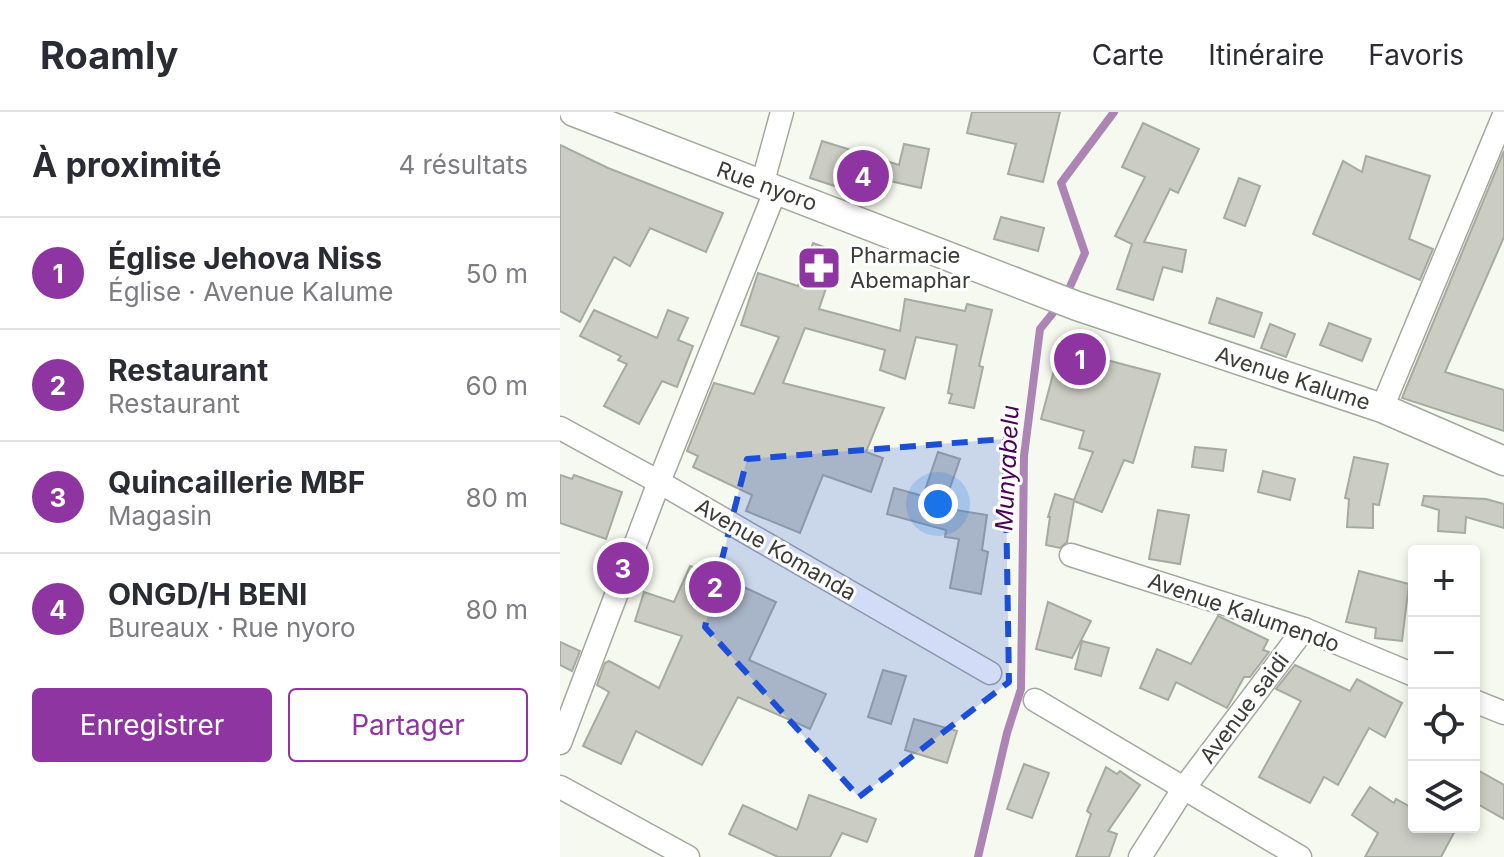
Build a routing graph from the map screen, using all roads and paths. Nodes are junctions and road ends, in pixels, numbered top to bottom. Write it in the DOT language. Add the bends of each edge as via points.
graph roads {
  1 [pos="574,112"];
  2 [pos="782,112"];
  3 [pos="1504,115"];
  4 [pos="769,187"];
  5 [pos="1077,306"];
  6 [pos="1382,408"];
  7 [pos="560,428"];
  8 [pos="1504,461"];
  9 [pos="659,482"];
  10 [pos="1071,555"];
  11 [pos="1304,629"];
  12 [pos="1408,672"];
  13 [pos="990,673"];
  14 [pos="1035,700"];
  15 [pos="1480,703"];
  16 [pos="1504,713"];
  17 [pos="560,743"];
  18 [pos="560,787"];
  19 [pos="1184,788"];
  20 [pos="688,857"];
  21 [pos="1140,857"];
  22 [pos="1300,857"];
  1 -- 4 [label="street, Rue nyoro"];
  2 -- 4 [label="street"];
  3 -- 6 [label="street"];
  4 -- 5 [label="street, Rue nyoro"];
  4 -- 9 [label="street"];
  5 -- 6 [label="street, Avenue Kalume"];
  6 -- 8 [label="street, Avenue Kalume"];
  7 -- 9 [label="street, Avenue Komanda"];
  9 -- 13 [label="street, Avenue Komanda"];
  9 -- 17 [label="street"];
  10 -- 11 [label="street, Avenue Kalumendo"];
  11 -- 12 [label="street, Avenue Kalumendo"];
  11 -- 19 [label="street, Avenue saidi"];
  14 -- 19 [label="street"];
  15 -- 16 [label="street"];
  18 -- 20 [label="street"];
  19 -- 21 [label="street, Avenue saidi"];
  19 -- 22 [label="street"];
}
